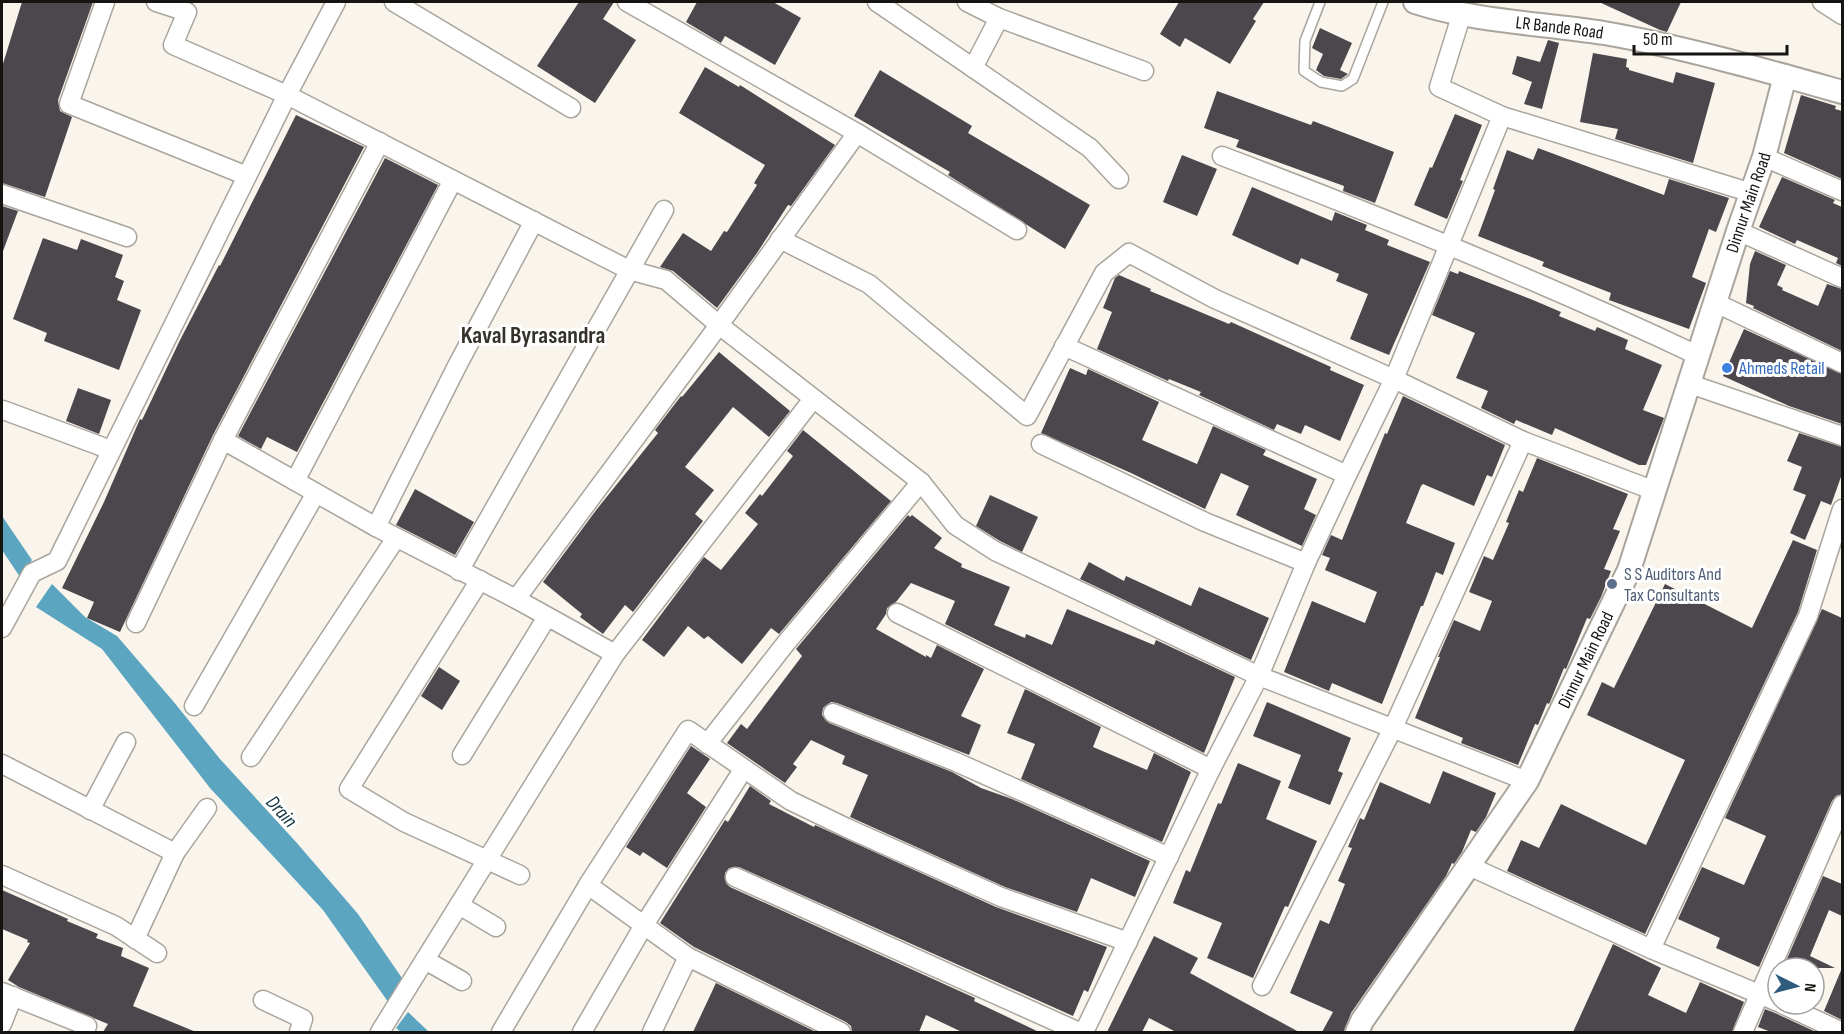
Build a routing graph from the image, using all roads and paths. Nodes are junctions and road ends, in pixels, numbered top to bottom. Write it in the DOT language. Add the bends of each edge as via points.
graph roads {
  1 [pos="105,2"];
  2 [pos="156,2"];
  3 [pos="336,2"];
  4 [pos="394,2"];
  5 [pos="627,2"];
  6 [pos="877,2"];
  7 [pos="967,2"];
  8 [pos="1320,2"];
  9 [pos="1383,2"];
  10 [pos="1415,2"];
  11 [pos="1822,2"];
  12 [pos="1462,13"];
  13 [pos="1842,15"];
  14 [pos="999,18"];
  15 [pos="973,68"];
  16 [pos="1144,71"];
  17 [pos="1785,76"];
  18 [pos="1842,92"];
  19 [pos="287,95"];
  20 [pos="571,108"];
  21 [pos="1502,116"];
  22 [pos="857,133"];
  23 [pos="380,142"];
  24 [pos="1222,156"];
  25 [pos="1764,157"];
  26 [pos="247,176"];
  27 [pos="1119,179"];
  28 [pos="453,180"];
  29 [pos="1842,191"];
  30 [pos="1752,193"];
  31 [pos="2,194"];
  32 [pos="664,210"];
  33 [pos="534,221"];
  34 [pos="1017,230"];
  35 [pos="1738,231"];
  36 [pos="127,237"];
  37 [pos="780,239"];
  38 [pos="1450,246"];
  39 [pos="629,270"];
  40 [pos="1842,278"];
  41 [pos="1716,303"];
  42 [pos="719,325"];
  43 [pos="1064,346"];
  44 [pos="1699,356"];
  45 [pos="1842,363"];
  46 [pos="1394,380"];
  47 [pos="1690,384"];
  48 [pos="813,399"];
  49 [pos="3,410"];
  50 [pos="1842,436"];
  51 [pos="223,440"];
  52 [pos="1523,441"];
  53 [pos="1041,444"];
  54 [pos="111,450"];
  55 [pos="1347,475"];
  56 [pos="295,481"];
  57 [pos="921,482"];
  58 [pos="1655,491"];
  59 [pos="316,493"];
  60 [pos="1842,517"];
  61 [pos="376,527"];
  62 [pos="396,537"];
  63 [pos="1306,563"];
  64 [pos="459,571"];
  65 [pos="480,580"];
  66 [pos="516,599"];
  67 [pos="897,613"];
  68 [pos="547,616"];
  69 [pos="136,623"];
  70 [pos="2,628"];
  71 [pos="615,654"];
  72 [pos="1259,676"];
  73 [pos="194,706"];
  74 [pos="833,713"];
  75 [pos="1393,728"];
  76 [pos="126,742"];
  77 [pos="707,744"];
  78 [pos="462,755"];
  79 [pos="251,757"];
  80 [pos="2,764"];
  81 [pos="1210,769"];
  82 [pos="744,770"];
  83 [pos="1527,781"];
  84 [pos="1842,805"];
  85 [pos="207,808"];
  86 [pos="90,810"];
  87 [pos="175,853"];
  88 [pos="1168,857"];
  89 [pos="486,860"];
  90 [pos="1469,866"];
  91 [pos="2,875"];
  92 [pos="520,875"];
  93 [pos="735,877"];
  94 [pos="588,885"];
  95 [pos="459,905"];
  96 [pos="644,925"];
  97 [pos="496,927"];
  98 [pos="135,939"];
  99 [pos="1128,942"];
  100 [pos="1651,949"];
  101 [pos="157,953"];
  102 [pos="688,957"];
  103 [pos="425,960"];
  104 [pos="462,981"];
  105 [pos="1262,986"];
  106 [pos="7,994"];
  107 [pos="1760,994"];
  108 [pos="1766,997"];
  109 [pos="262,1000"];
  110 [pos="1808,1016"];
  111 [pos="2,1024"];
  112 [pos="84,1032"];
  113 [pos="299,1032"];
  114 [pos="380,1032"];
  115 [pos="501,1032"];
  116 [pos="582,1032"];
  117 [pos="652,1032"];
  118 [pos="841,1032"];
  119 [pos="1082,1032"];
  120 [pos="1357,1032"];
  121 [pos="1743,1032"];
  122 [pos="1842,1032"];
  1 -- 26 [label="street" via="69,104"];
  2 -- 19 [label="street" via="187,12 173,45"];
  3 -- 19 [label="street"];
  4 -- 20 [label="street"];
  5 -- 22 [label="street"];
  6 -- 15 [label="street"];
  7 -- 14 [label="street"];
  8 -- 9 [label="lane" via="1305,41 1304,70 1321,82 1342,86 1353,79"];
  10 -- 12 [label="street, LR Bande Road"];
  11 -- 13 [label="street"];
  12 -- 17 [label="street, LR Bande Road" via="1647,41"];
  12 -- 21 [label="street" via="1439,87"];
  14 -- 15 [label="street"];
  14 -- 16 [label="street"];
  15 -- 27 [label="street" via="1090,148"];
  17 -- 18 [label="street, LR Bande Road"];
  17 -- 25 [label="street, Dinnur Main Road"];
  19 -- 23 [label="street"];
  19 -- 26 [label="street"];
  21 -- 30 [label="street"];
  21 -- 38 [label="street"];
  22 -- 34 [label="street"];
  22 -- 37 [label="street"];
  23 -- 28 [label="street"];
  23 -- 51 [label="street"];
  24 -- 38 [label="street"];
  25 -- 29 [label="street"];
  25 -- 30 [label="street, Dinnur Main Road"];
  26 -- 54 [label="street"];
  28 -- 33 [label="street"];
  28 -- 56 [label="street"];
  30 -- 35 [label="street, Dinnur Main Road"];
  31 -- 36 [label="street"];
  32 -- 39 [label="street"];
  33 -- 39 [label="street"];
  33 -- 61 [label="street"];
  35 -- 40 [label="street"];
  35 -- 41 [label="street, Dinnur Main Road"];
  37 -- 42 [label="street"];
  37 -- 43 [label="street" via="869,284 1027,416"];
  38 -- 44 [label="street"];
  38 -- 46 [label="street"];
  39 -- 42 [label="street" via="666,280"];
  39 -- 64 [label="street"];
  41 -- 44 [label="street, Dinnur Main Road"];
  41 -- 45 [label="street"];
  42 -- 48 [label="street"];
  42 -- 66 [label="street"];
  43 -- 46 [label="street" via="1104,273 1129,253 1215,299"];
  43 -- 55 [label="street"];
  44 -- 47 [label="street, Dinnur Main Road"];
  46 -- 52 [label="street"];
  46 -- 55 [label="street"];
  47 -- 50 [label="street"];
  47 -- 58 [label="street, Dinnur Main Road"];
  48 -- 57 [label="street"];
  48 -- 71 [label="street"];
  49 -- 54 [label="street"];
  51 -- 56 [label="street"];
  51 -- 69 [label="street"];
  52 -- 58 [label="street"];
  52 -- 75 [label="street"];
  53 -- 63 [label="street" via="1205,522"];
  54 -- 70 [label="street" via="57,561 32,573"];
  55 -- 63 [label="street"];
  56 -- 59 [label="street"];
  57 -- 72 [label="street" via="955,525 995,551"];
  57 -- 77 [label="street"];
  58 -- 83 [label="street, Dinnur Main Road" via="1629,570"];
  59 -- 61 [label="street"];
  59 -- 73 [label="street"];
  60 -- 100 [label="street" via="1808,616"];
  61 -- 62 [label="street"];
  62 -- 64 [label="street"];
  62 -- 79 [label="street"];
  63 -- 72 [label="street"];
  64 -- 65 [label="street"];
  65 -- 66 [label="street"];
  65 -- 89 [label="street" via="349,789 404,822"];
  66 -- 68 [label="street"];
  67 -- 81 [label="street"];
  68 -- 71 [label="street"];
  68 -- 78 [label="street"];
  71 -- 89 [label="street"];
  72 -- 75 [label="street"];
  72 -- 81 [label="street"];
  74 -- 88 [label="street" via="956,762"];
  75 -- 83 [label="street"];
  75 -- 105 [label="street"];
  76 -- 86 [label="street"];
  77 -- 82 [label="street"];
  77 -- 94 [label="street" via="688,730"];
  80 -- 86 [label="street"];
  81 -- 88 [label="street"];
  82 -- 96 [label="street"];
  82 -- 99 [label="street" via="791,801 1001,897"];
  83 -- 90 [label="street, Dinnur Main Road"];
  84 -- 107 [label="street"];
  85 -- 87 [label="street"];
  86 -- 87 [label="street"];
  87 -- 98 [label="street"];
  88 -- 99 [label="street"];
  89 -- 92 [label="street"];
  89 -- 95 [label="street"];
  90 -- 100 [label="street"];
  90 -- 120 [label="street, Dinnur Main Road"];
  91 -- 98 [label="street" via="116,926"];
  93 -- 119 [label="street"];
  94 -- 96 [label="street"];
  94 -- 115 [label="street"];
  95 -- 97 [label="street"];
  95 -- 103 [label="street"];
  96 -- 102 [label="street"];
  96 -- 116 [label="street"];
  98 -- 101 [label="street"];
  99 -- 119 [label="street"];
  100 -- 107 [label="street"];
  102 -- 117 [label="street"];
  102 -- 118 [label="street"];
  103 -- 104 [label="street"];
  103 -- 114 [label="street"];
  106 -- 111 [label="street"];
  106 -- 112 [label="street" via="87,1026"];
  107 -- 108 [label="street"];
  107 -- 121 [label="street"];
  109 -- 113 [label="street" via="303,1019"];
  110 -- 122 [label="street"];
}
